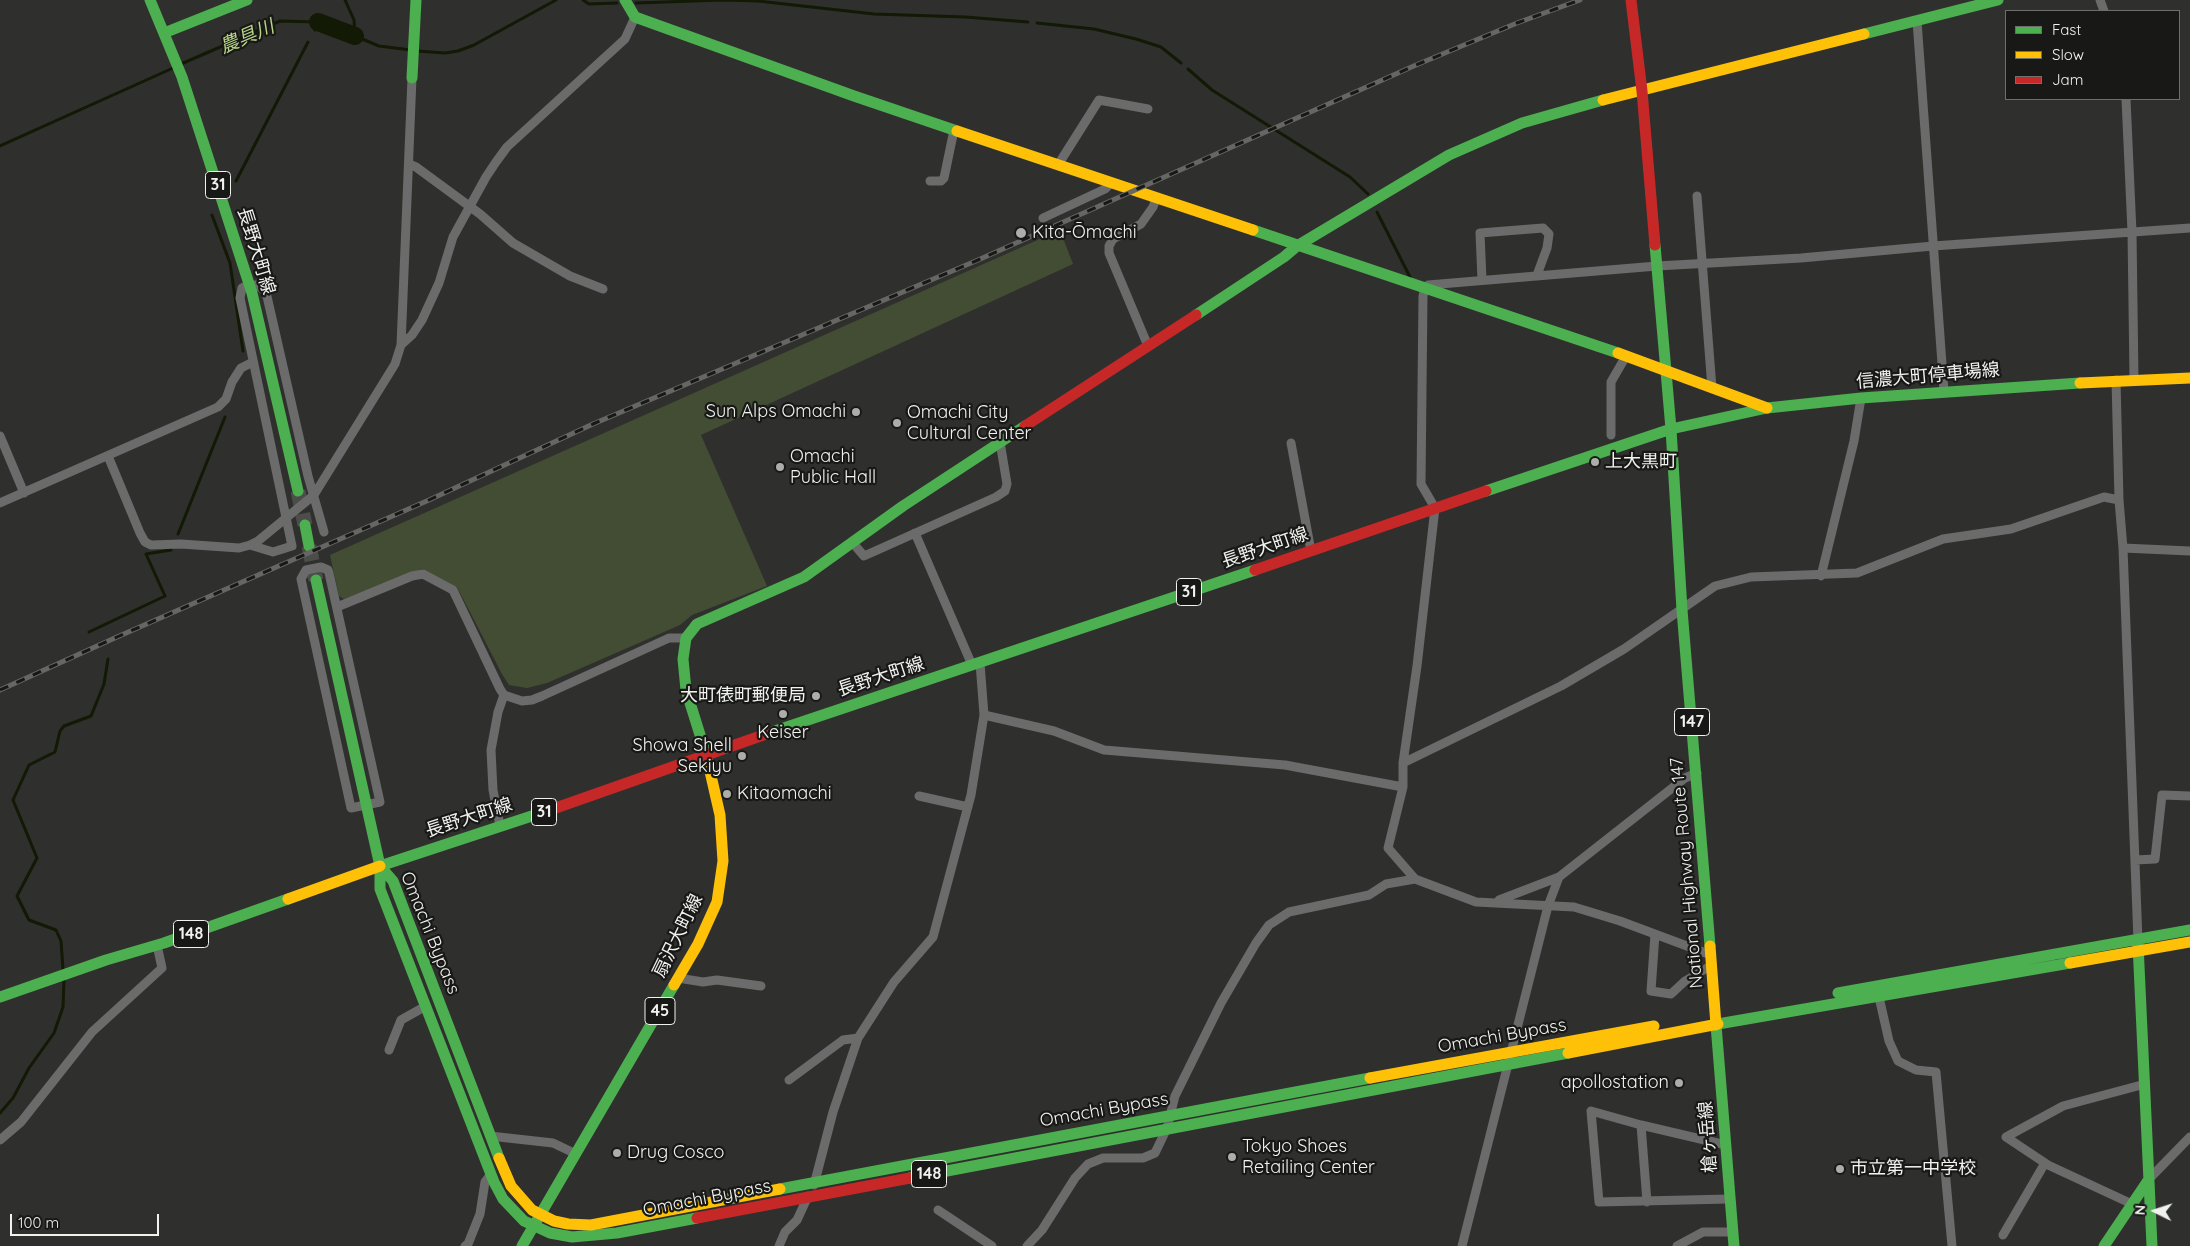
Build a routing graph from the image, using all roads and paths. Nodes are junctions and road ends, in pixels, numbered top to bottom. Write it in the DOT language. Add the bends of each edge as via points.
graph roads {
  1 [pos="150,0"];
  2 [pos="247,0"];
  3 [pos="416,0"];
  4 [pos="625,0"];
  5 [pos="1631,0"];
  6 [pos="1998,0"];
  7 [pos="635,17"];
  8 [pos="1917,21"];
  9 [pos="164,33"];
  10 [pos="412,75"];
  11 [pos="1642,91"];
  12 [pos="2126,100"];
  13 [pos="1148,109"];
  14 [pos="954,130"];
  15 [pos="409,164"];
  16 [pos="1058,165"];
  17 [pos="930,181"];
  18 [pos="1111,183"];
  19 [pos="1697,196"];
  20 [pos="1156,199"];
  21 [pos="469,207"];
  22 [pos="1043,218"];
  23 [pos="2190,228"];
  24 [pos="2132,232"];
  25 [pos="1296,246"];
  26 [pos="1933,246"];
  27 [pos="1703,264"];
  28 [pos="1657,266"];
  29 [pos="1537,275"];
  30 [pos="1482,280"];
  31 [pos="249,285"];
  32 [pos="1425,288"];
  33 [pos="603,289"];
  34 [pos="401,345"];
  35 [pos="1148,346"];
  36 [pos="1626,356"];
  37 [pos="253,362"];
  38 [pos="1665,369"];
  39 [pos="2190,378"];
  40 [pos="2134,379"];
  41 [pos="2116,380"];
  42 [pos="1712,388"];
  43 [pos="1944,391"];
  44 [pos="1861,398"];
  45 [pos="1767,408"];
  46 [pos="1671,430"];
  47 [pos="1610,435"];
  48 [pos="0,436"];
  49 [pos="1000,442"];
  50 [pos="1291,443"];
  51 [pos="108,456"];
  52 [pos="298,491"];
  53 [pos="24,493"];
  54 [pos="314,495"];
  55 [pos="2119,500"];
  56 [pos="0,503"];
  57 [pos="1435,508"];
  58 [pos="286,519"];
  59 [pos="305,525"];
  60 [pos="324,532"];
  61 [pos="915,533"];
  62 [pos="852,542"];
  63 [pos="250,546"];
  64 [pos="309,546"];
  65 [pos="2123,548"];
  66 [pos="1311,551"];
  67 [pos="2190,551"];
  68 [pos="1821,576"];
  69 [pos="316,580"];
  70 [pos="337,607"];
  71 [pos="1682,610"];
  72 [pos="686,638"];
  73 [pos="976,664"];
  74 [pos="504,694"];
  75 [pos="984,715"];
  76 [pos="706,754"];
  77 [pos="1403,763"];
  78 [pos="1697,773"];
  79 [pos="1403,787"];
  80 [pos="919,796"];
  81 [pos="2190,796"];
  82 [pos="366,806"];
  83 [pos="968,807"];
  84 [pos="500,826"];
  85 [pos="2136,860"];
  86 [pos="380,866"];
  87 [pos="1559,877"];
  88 [pos="1414,879"];
  89 [pos="1497,901"];
  90 [pos="1548,906"];
  91 [pos="2190,930"];
  92 [pos="1655,934"];
  93 [pos="2190,942"];
  94 [pos="157,945"];
  95 [pos="2138,946"];
  96 [pos="1712,960"];
  97 [pos="678,978"];
  98 [pos="761,986"];
  99 [pos="0,997"];
  100 [pos="1879,997"];
  101 [pos="426,1006"];
  102 [pos="1716,1020"];
  103 [pos="858,1038"];
  104 [pos="389,1050"];
  105 [pos="1512,1051"];
  106 [pos="1508,1065"];
  107 [pos="789,1080"];
  108 [pos="2145,1084"];
  109 [pos="1170,1116"];
  110 [pos="1641,1126"];
  111 [pos="1167,1128"];
  112 [pos="490,1136"];
  113 [pos="2190,1137"];
  114 [pos="0,1140"];
  115 [pos="1726,1145"];
  116 [pos="576,1154"];
  117 [pos="2045,1163"];
  118 [pos="490,1174"];
  119 [pos="2149,1179"];
  120 [pos="815,1183"];
  121 [pos="808,1196"];
  122 [pos="1729,1199"];
  123 [pos="1647,1202"];
  124 [pos="2132,1204"];
  125 [pos="938,1210"];
  126 [pos="540,1215"];
  127 [pos="534,1226"];
  128 [pos="1733,1232"];
  129 [pos="2002,1235"];
  130 [pos="2154,1244"];
  131 [pos="464,1246"];
  132 [pos="522,1246"];
  133 [pos="779,1246"];
  134 [pos="992,1246"];
  135 [pos="1027,1246"];
  136 [pos="1462,1246"];
  137 [pos="1677,1246"];
  138 [pos="1734,1246"];
  139 [pos="1952,1246"];
  140 [pos="2104,1246"];
  1 -- 9 [label="main road, 長野大町線 / 31"];
  2 -- 9 [label="main road"];
  3 -- 10 [label="main road"];
  4 -- 7 [label="main road"];
  5 -- 11 [label="main road, National Highway Route 147"];
  6 -- 8 [label="main road"];
  7 -- 14 [label="main road"];
  7 -- 21 [label="street" via="625,39 508,147"];
  8 -- 11 [label="main road"];
  8 -- 26 [label="street"];
  9 -- 31 [label="main road, 長野大町線 / 31" via="182,77"];
  10 -- 15 [label="street"];
  11 -- 25 [label="main road" via="1561,111 1492,135 1450,154"];
  11 -- 28 [label="main road, National Highway Route 147"];
  12 -- 24 [label="street"];
  13 -- 16 [label="street" via="1099,100"];
  14 -- 16 [label="main road"];
  14 -- 17 [label="street" via="944,178"];
  15 -- 21 [label="street"];
  15 -- 34 [label="street"];
  16 -- 18 [label="main road"];
  18 -- 20 [label="main road"];
  18 -- 22 [label="street" via="1106,189"];
  19 -- 27 [label="street"];
  20 -- 25 [label="main road"];
  20 -- 35 [label="street" via="1140,224 1113,239 1109,246 1109,253"];
  21 -- 33 [label="street" via="513,243 544,262"];
  21 -- 34 [label="street" via="453,237 425,313 412,335"];
  23 -- 24 [label="street"];
  24 -- 26 [label="street"];
  24 -- 40 [label="street"];
  25 -- 32 [label="main road"];
  25 -- 35 [label="main road" via="1284,258"];
  26 -- 27 [label="street"];
  26 -- 43 [label="street"];
  27 -- 28 [label="street"];
  27 -- 42 [label="street"];
  28 -- 29 [label="street"];
  28 -- 38 [label="main road, National Highway Route 147"];
  29 -- 30 [label="street"];
  29 -- 30 [label="street" via="1549,234 1543,228 1480,233"];
  30 -- 32 [label="street" via="1432,284"];
  31 -- 37 [label="street" via="242,288 240,298"];
  31 -- 52 [label="main road, 長野大町線 / 31"];
  31 -- 54 [label="street" via="257,285 266,292"];
  32 -- 36 [label="main road"];
  32 -- 57 [label="street" via="1421,361 1421,484"];
  34 -- 54 [label="street" via="392,370"];
  35 -- 49 [label="main road"];
  36 -- 38 [label="main road"];
  36 -- 47 [label="street" via="1611,382"];
  37 -- 51 [label="street" via="241,368 226,399 218,407"];
  37 -- 58 [label="street"];
  38 -- 42 [label="main road"];
  38 -- 46 [label="main road, National Highway Route 147"];
  39 -- 40 [label="main road, 信濃大町停車場線"];
  40 -- 41 [label="main road, 信濃大町停車場線"];
  41 -- 43 [label="main road, 信濃大町停車場線"];
  41 -- 55 [label="street"];
  42 -- 45 [label="main road"];
  43 -- 44 [label="main road, 信濃大町停車場線"];
  44 -- 45 [label="main road, 信濃大町停車場線"];
  44 -- 68 [label="street" via="1854,441"];
  45 -- 46 [label="main road, 信濃大町停車場線"];
  46 -- 57 [label="main road, 長野大町線 / 31"];
  46 -- 71 [label="main road, National Highway Route 147 / 147"];
  48 -- 53 [label="street"];
  49 -- 61 [label="street" via="1007,484 1005,491"];
  49 -- 62 [label="main road"];
  50 -- 66 [label="street"];
  51 -- 53 [label="street"];
  51 -- 63 [label="street" via="145,542 221,548"];
  53 -- 56 [label="street"];
  54 -- 58 [label="street"];
  54 -- 60 [label="street"];
  55 -- 65 [label="street"];
  55 -- 68 [label="street" via="2104,497 2011,529 1943,539 1857,573"];
  57 -- 66 [label="main road, 長野大町線 / 31"];
  57 -- 77 [label="street"];
  58 -- 63 [label="street"];
  58 -- 63 [label="street" via="292,546 273,552"];
  59 -- 64 [label="main road"];
  61 -- 62 [label="street" via="864,556"];
  61 -- 73 [label="street"];
  62 -- 72 [label="main road" via="804,576 697,624"];
  65 -- 67 [label="street"];
  65 -- 85 [label="street"];
  66 -- 73 [label="main road, 長野大町線 / 31"];
  68 -- 71 [label="street" via="1751,577 1730,581 1715,586"];
  69 -- 82 [label="main road"];
  70 -- 74 [label="street" via="423,574 453,590"];
  70 -- 82 [label="street" via="380,802"];
  70 -- 82 [label="street" via="328,570 321,567 306,570 301,579 351,808"];
  71 -- 77 [label="street" via="1561,686"];
  71 -- 78 [label="main road, National Highway Route 147 / 147"];
  72 -- 74 [label="street" via="669,638 532,700 522,701"];
  72 -- 76 [label="main road, 扇沢大町線" via="683,659 686,690"];
  73 -- 75 [label="street"];
  73 -- 76 [label="main road, 長野大町線 / 31"];
  74 -- 84 [label="street" via="491,750 493,790"];
  75 -- 79 [label="street" via="1054,731 1104,750 1285,765"];
  75 -- 83 [label="street"];
  76 -- 84 [label="main road, 長野大町線 / 31"];
  76 -- 97 [label="main road, 扇沢大町線 / 45" via="720,815 723,861 717,902"];
  77 -- 79 [label="street"];
  78 -- 87 [label="street" via="1686,778"];
  78 -- 96 [label="main road, National Highway Route 147 / 147"];
  79 -- 88 [label="street" via="1388,848"];
  80 -- 83 [label="street"];
  81 -- 85 [label="street" via="2162,795 2155,859"];
  82 -- 86 [label="main road"];
  83 -- 103 [label="street" via="933,937 894,982"];
  84 -- 86 [label="main road, 長野大町線 / 31"];
  85 -- 95 [label="street"];
  86 -- 94 [label="main road, 148"];
  86 -- 101 [label="main road, Omachi Bypass / 148" via="380,889"];
  86 -- 112 [label="main road, Omachi Bypass / 148" via="393,881"];
  87 -- 89 [label="street"];
  87 -- 90 [label="street"];
  88 -- 89 [label="street" via="1476,902"];
  88 -- 109 [label="street" via="1386,884 1369,895 1289,912 1268,925 1174,1096"];
  89 -- 90 [label="street"];
  90 -- 92 [label="street" via="1574,907"];
  90 -- 105 [label="street"];
  91 -- 95 [label="main road"];
  92 -- 96 [label="street"];
  92 -- 96 [label="street" via="1651,991 1671,994"];
  93 -- 95 [label="main road"];
  94 -- 99 [label="main road, 148"];
  94 -- 114 [label="street" via="162,968 92,1032 21,1122"];
  95 -- 100 [label="main road"];
  95 -- 102 [label="main road"];
  95 -- 108 [label="main road"];
  96 -- 102 [label="main road, National Highway Route 147 / 147"];
  97 -- 98 [label="street"];
  97 -- 116 [label="main road, 扇沢大町線 / 45"];
  100 -- 102 [label="main road"];
  100 -- 139 [label="street" via="1889,1041 1898,1061 1916,1070 1936,1072"];
  101 -- 104 [label="street" via="402,1020"];
  101 -- 118 [label="main road, Omachi Bypass / 148"];
  102 -- 105 [label="main road, Omachi Bypass / 148"];
  102 -- 106 [label="main road, Omachi Bypass / 148"];
  102 -- 115 [label="main road, 槍ヶ岳線"];
  103 -- 107 [label="street" via="843,1040"];
  103 -- 120 [label="street" via="833,1112"];
  105 -- 106 [label="street"];
  105 -- 109 [label="main road, Omachi Bypass / 148"];
  106 -- 111 [label="main road, Omachi Bypass / 148"];
  106 -- 136 [label="street"];
  108 -- 117 [label="street" via="2063,1106 2006,1137"];
  108 -- 119 [label="main road"];
  109 -- 111 [label="street"];
  109 -- 120 [label="main road, Omachi Bypass / 148"];
  110 -- 115 [label="street"];
  110 -- 123 [label="street"];
  110 -- 123 [label="street" via="1590,1111 1599,1202"];
  111 -- 121 [label="main road, Omachi Bypass / 148"];
  111 -- 135 [label="street" via="1155,1153 1149,1158 1103,1158 1088,1164"];
  112 -- 116 [label="street" via="553,1143"];
  112 -- 126 [label="main road, Omachi Bypass / 148" via="511,1186"];
  113 -- 119 [label="street"];
  115 -- 122 [label="main road, 槍ヶ岳線"];
  116 -- 126 [label="main road, 扇沢大町線 / 45"];
  117 -- 124 [label="street"];
  117 -- 129 [label="street"];
  118 -- 127 [label="main road, Omachi Bypass / 148" via="512,1210"];
  118 -- 131 [label="street" via="485,1182 480,1214 468,1244"];
  119 -- 124 [label="main road"];
  119 -- 130 [label="main road"];
  120 -- 121 [label="street"];
  120 -- 126 [label="main road, Omachi Bypass / 148" via="591,1225 568,1224"];
  121 -- 127 [label="main road, Omachi Bypass / 148" via="596,1236 559,1235"];
  121 -- 133 [label="street" via="797,1220 785,1232"];
  122 -- 123 [label="street"];
  122 -- 128 [label="main road, 槍ヶ岳線"];
  124 -- 140 [label="main road"];
  125 -- 134 [label="street"];
  126 -- 127 [label="main road, 扇沢大町線 / 45"];
  127 -- 132 [label="main road, 扇沢大町線 / 45"];
  128 -- 137 [label="street" via="1703,1232"];
  128 -- 138 [label="main road, 槍ヶ岳線"];
}
